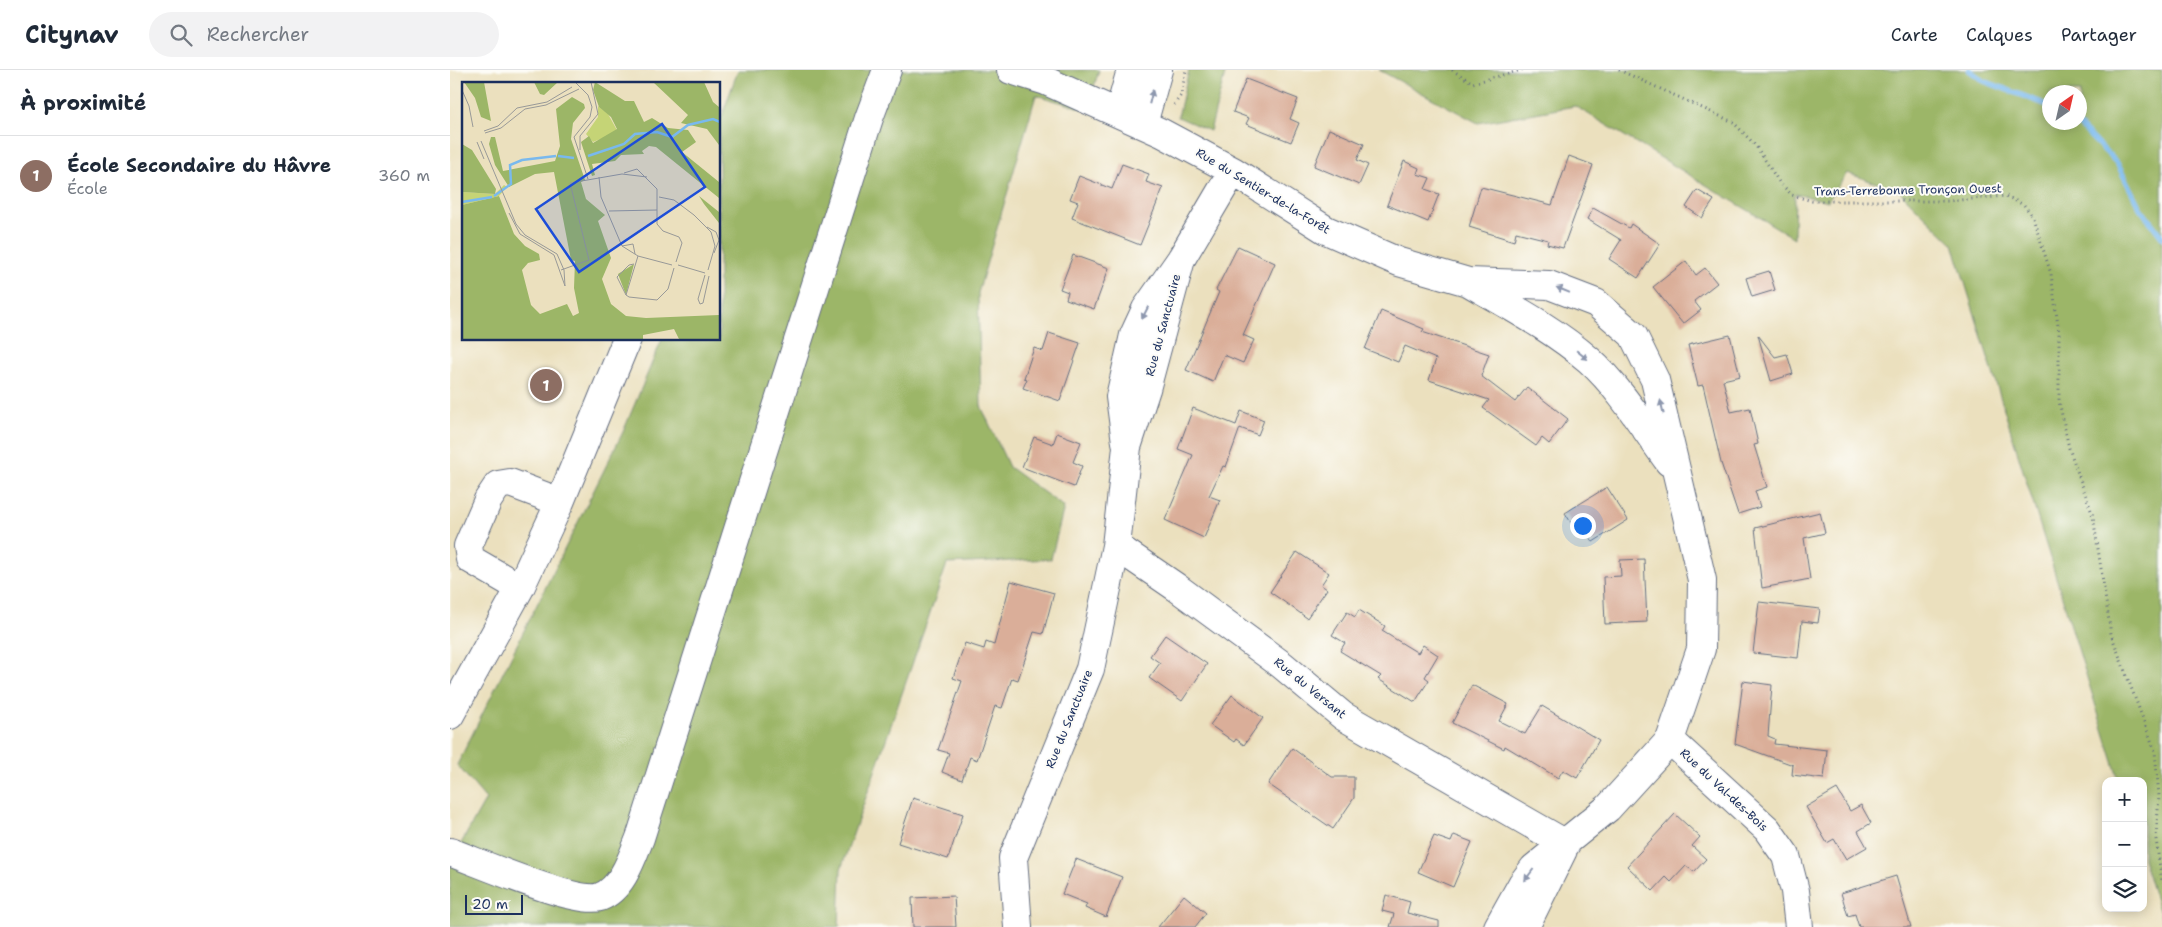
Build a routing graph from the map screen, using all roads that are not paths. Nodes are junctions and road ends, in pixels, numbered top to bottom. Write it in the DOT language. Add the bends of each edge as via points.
graph roads {
  1 [pos="887,70"];
  2 [pos="1011,70"];
  3 [pos="1131,70"];
  4 [pos="1158,70"];
  5 [pos="1118,113"];
  6 [pos="1143,124"];
  7 [pos="1233,171"];
  8 [pos="1468,282"];
  9 [pos="627,340"];
  10 [pos="1676,472"];
  11 [pos="560,502"];
  12 [pos="1116,546"];
  13 [pos="520,588"];
  14 [pos="450,715"];
  15 [pos="1670,740"];
  16 [pos="1566,844"];
  17 [pos="450,852"];
  18 [pos="1018,927"];
  19 [pos="1498,927"];
  20 [pos="1525,927"];
  21 [pos="1799,927"];
  1 -- 17 [label="street" via="640,838 621,879 600,897 587,897 543,886"];
  2 -- 5 [label="street, Rue du Sentier-de-la-Forêt" via="1046,81"];
  3 -- 5 [label="street"];
  6 -- 4 [label="street, one-way"];
  5 -- 6 [label="street, Rue du Sentier-de-la-Forêt"];
  6 -- 7 [label="street, Rue du Sentier-de-la-Forêt"];
  7 -- 8 [label="street, Rue du Sentier-de-la-Forêt" via="1326,230 1399,262"];
  7 -- 12 [label="street, Rue du Sanctuaire" via="1181,258 1127,447"];
  8 -- 10 [label="street, Rue du Sentier-de-la-Forêt, one-way" via="1553,331 1590,361 1621,396"];
  10 -- 8 [label="street, Rue du Sentier-de-la-Forêt, one-way" via="1656,380 1633,335 1596,304 1549,285"];
  9 -- 11 [label="street"];
  10 -- 15 [label="street, Rue du Sentier-de-la-Forêt" via="1702,580 1702,649"];
  11 -- 13 [label="street"];
  11 -- 13 [label="street" via="510,483 498,485 488,500 468,546 470,559"];
  12 -- 16 [label="street, Rue du Versant" via="1282,665 1342,716"];
  12 -- 18 [label="street, Rue du Sanctuaire" via="1090,669 1012,858"];
  13 -- 14 [label="street"];
  15 -- 16 [label="street, Rue du Sentier-de-la-Forêt" via="1608,808"];
  15 -- 21 [label="street, Rue du Val-des-Bois" via="1767,829 1786,856 1795,890"];
  16 -- 19 [label="street, Rue du Sentier-de-la-Forêt, one-way" via="1534,868"];
  16 -- 20 [label="street, Rue du Sentier-de-la-Forêt"];
}
